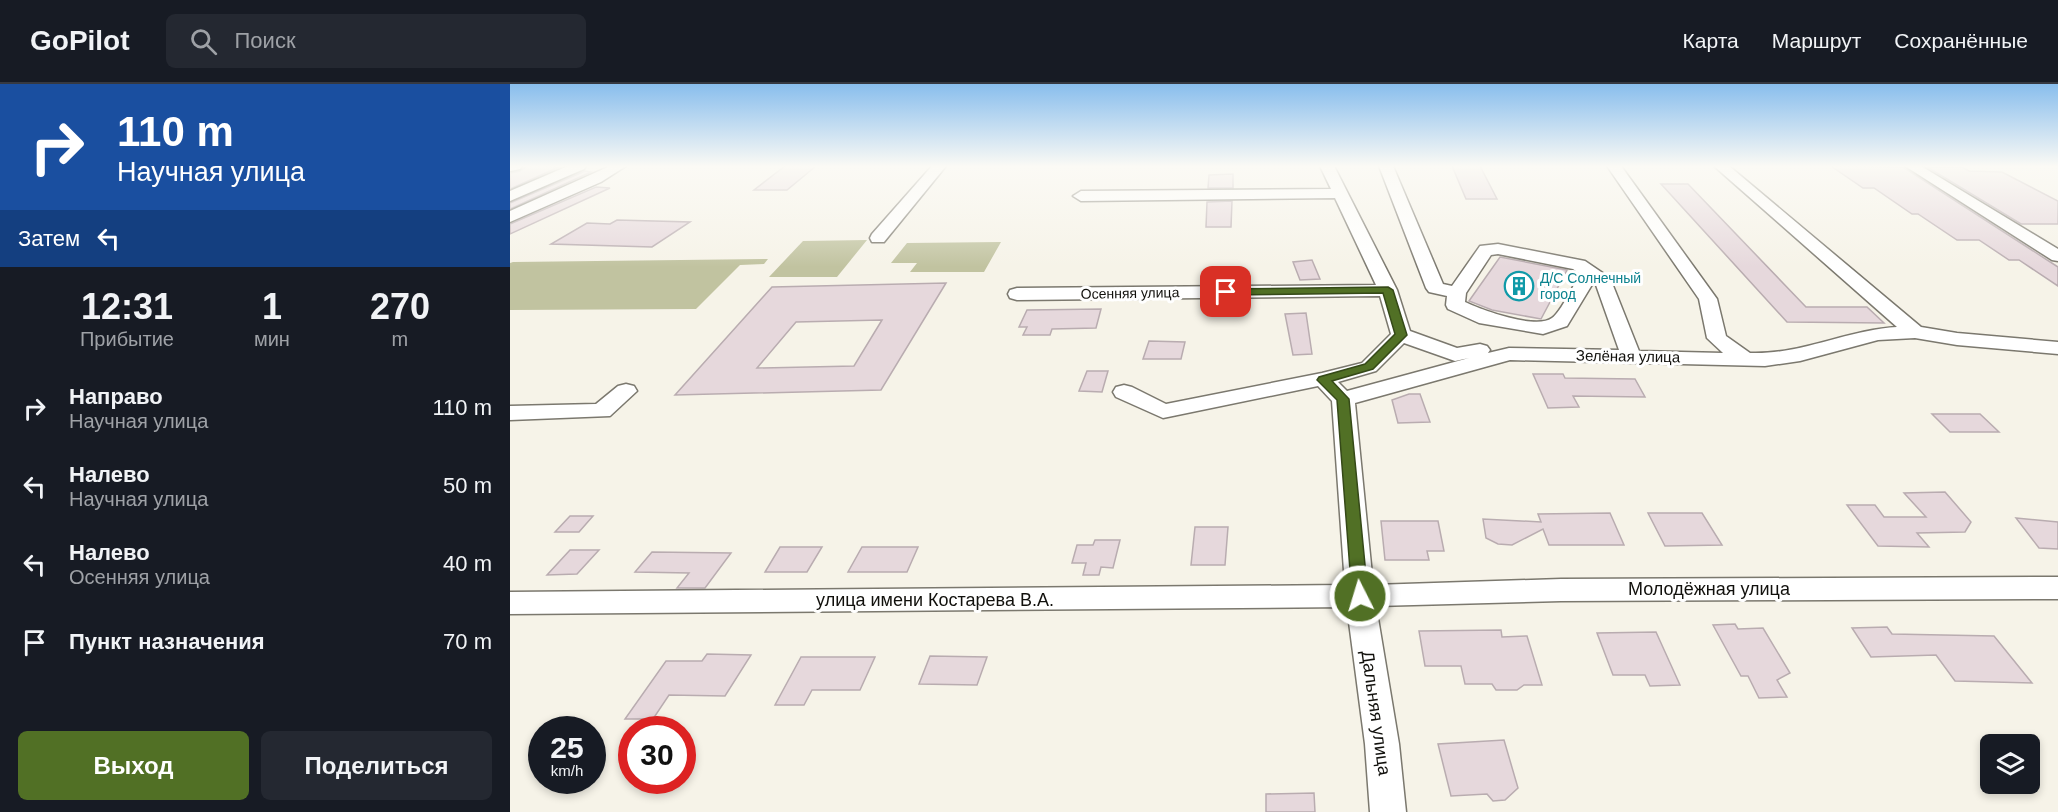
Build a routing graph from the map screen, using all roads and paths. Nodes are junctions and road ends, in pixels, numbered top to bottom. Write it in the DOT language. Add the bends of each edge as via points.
graph roads {
  1 [pos="549,200"];
  2 [pos="910,200"];
  3 [pos="1343,200"];
  4 [pos="1400,200"];
  5 [pos="1638,200"];
  6 [pos="1761,200"];
  7 [pos="1967,200"];
  8 [pos="510,217"];
  9 [pos="878,238"];
  10 [pos="2058,256"];
  11 [pos="1590,273"];
  12 [pos="1388,290"];
  13 [pos="1457,293"];
  14 [pos="1017,294"];
  15 [pos="1916,332"];
  16 [pos="1401,335"];
  17 [pos="2058,348"];
  18 [pos="1629,351"];
  19 [pos="1744,359"];
  20 [pos="1323,380"];
  21 [pos="626,391"];
  22 [pos="1124,392"];
  23 [pos="1343,399"];
  24 [pos="510,413"];
  25 [pos="2058,588"];
  26 [pos="1360,596"];
  27 [pos="510,603"];
  28 [pos="1382,744"];
  29 [pos="1373,812"];
  30 [pos="1388,812"];
  1 -- 8 [label="street"];
  2 -- 9 [label="street"];
  3 -- 12 [label="street"];
  4 -- 13 [label="street" via="1435,288"];
  5 -- 19 [label="street" via="1708,299 1718,338"];
  6 -- 15 [label="street"];
  7 -- 10 [label="street"];
  11 -- 13 [label="street" via="1579,265 1486,250"];
  11 -- 13 [label="street" via="1560,322 1543,328 1486,319 1455,305"];
  11 -- 18 [label="street" via="1604,282"];
  12 -- 14 [label="street, Осенняя улица"];
  12 -- 16 [label="street"];
  15 -- 17 [label="street, Зелёная улица"];
  15 -- 19 [label="street, Зелёная улица" via="1876,334 1800,356"];
  16 -- 18 [label="street" via="1455,355 1505,344"];
  16 -- 20 [label="street" via="1369,367"];
  18 -- 19 [label="street, Зелёная улица"];
  18 -- 23 [label="street, Зелёная улица" via="1509,354"];
  20 -- 22 [label="street" via="1164,411"];
  20 -- 23 [label="street"];
  21 -- 24 [label="street" via="602,411"];
  23 -- 26 [label="street, Дальняя улица"];
  25 -- 26 [label="street, Молодёжная улица" via="1561,590"];
  26 -- 27 [label="street, улица имени Костарева В.А."];
  26 -- 28 [label="street, Дальняя улица"];
  28 -- 29 [label="street"];
  28 -- 30 [label="street, Дальняя улица"];
}
